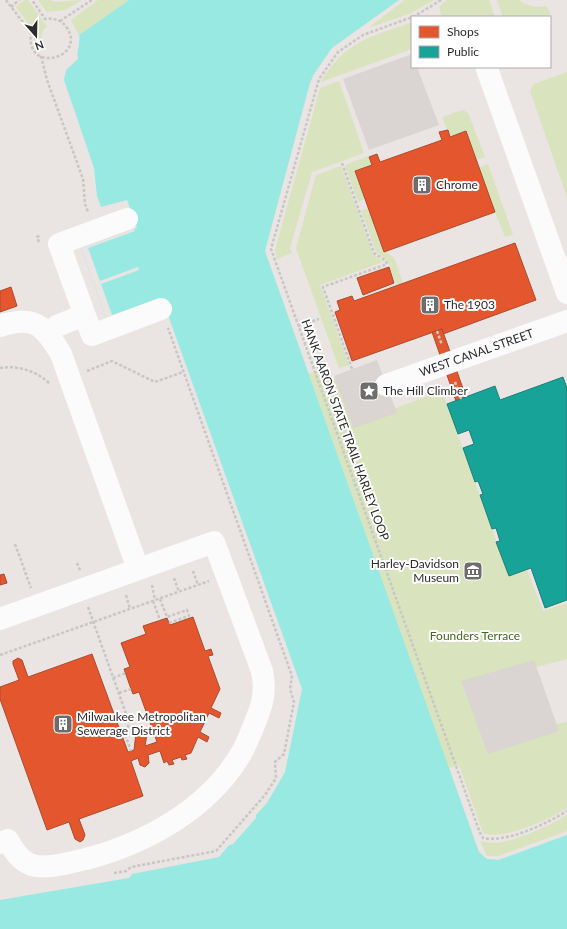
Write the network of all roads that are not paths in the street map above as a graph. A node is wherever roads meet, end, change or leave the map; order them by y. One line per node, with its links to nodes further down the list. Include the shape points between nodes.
1 (487, 69): 3 (lane)
2 (126, 219): 4 (lane, via 59,244)
3 (567, 293)
4 (84, 315): 5 (lane, via 92,335); 8 (lane, via 57,326)
5 (164, 318)
6 (567, 321): 9 (lane, WEST CANAL STREET)
7 (0, 326): 8 (lane, via 11,322 30,321 39,325)
8 (48, 334): 10 (lane, via 61,354)
9 (386, 385)
10 (138, 569): 11 (lane); 12 (lane, via 214,542 264,681 261,708 243,751 214,790 197,804 165,826 113,851 67,864 44,867 33,866 23,861 14,852 8,840)
11 (0, 619)
12 (0, 843)

